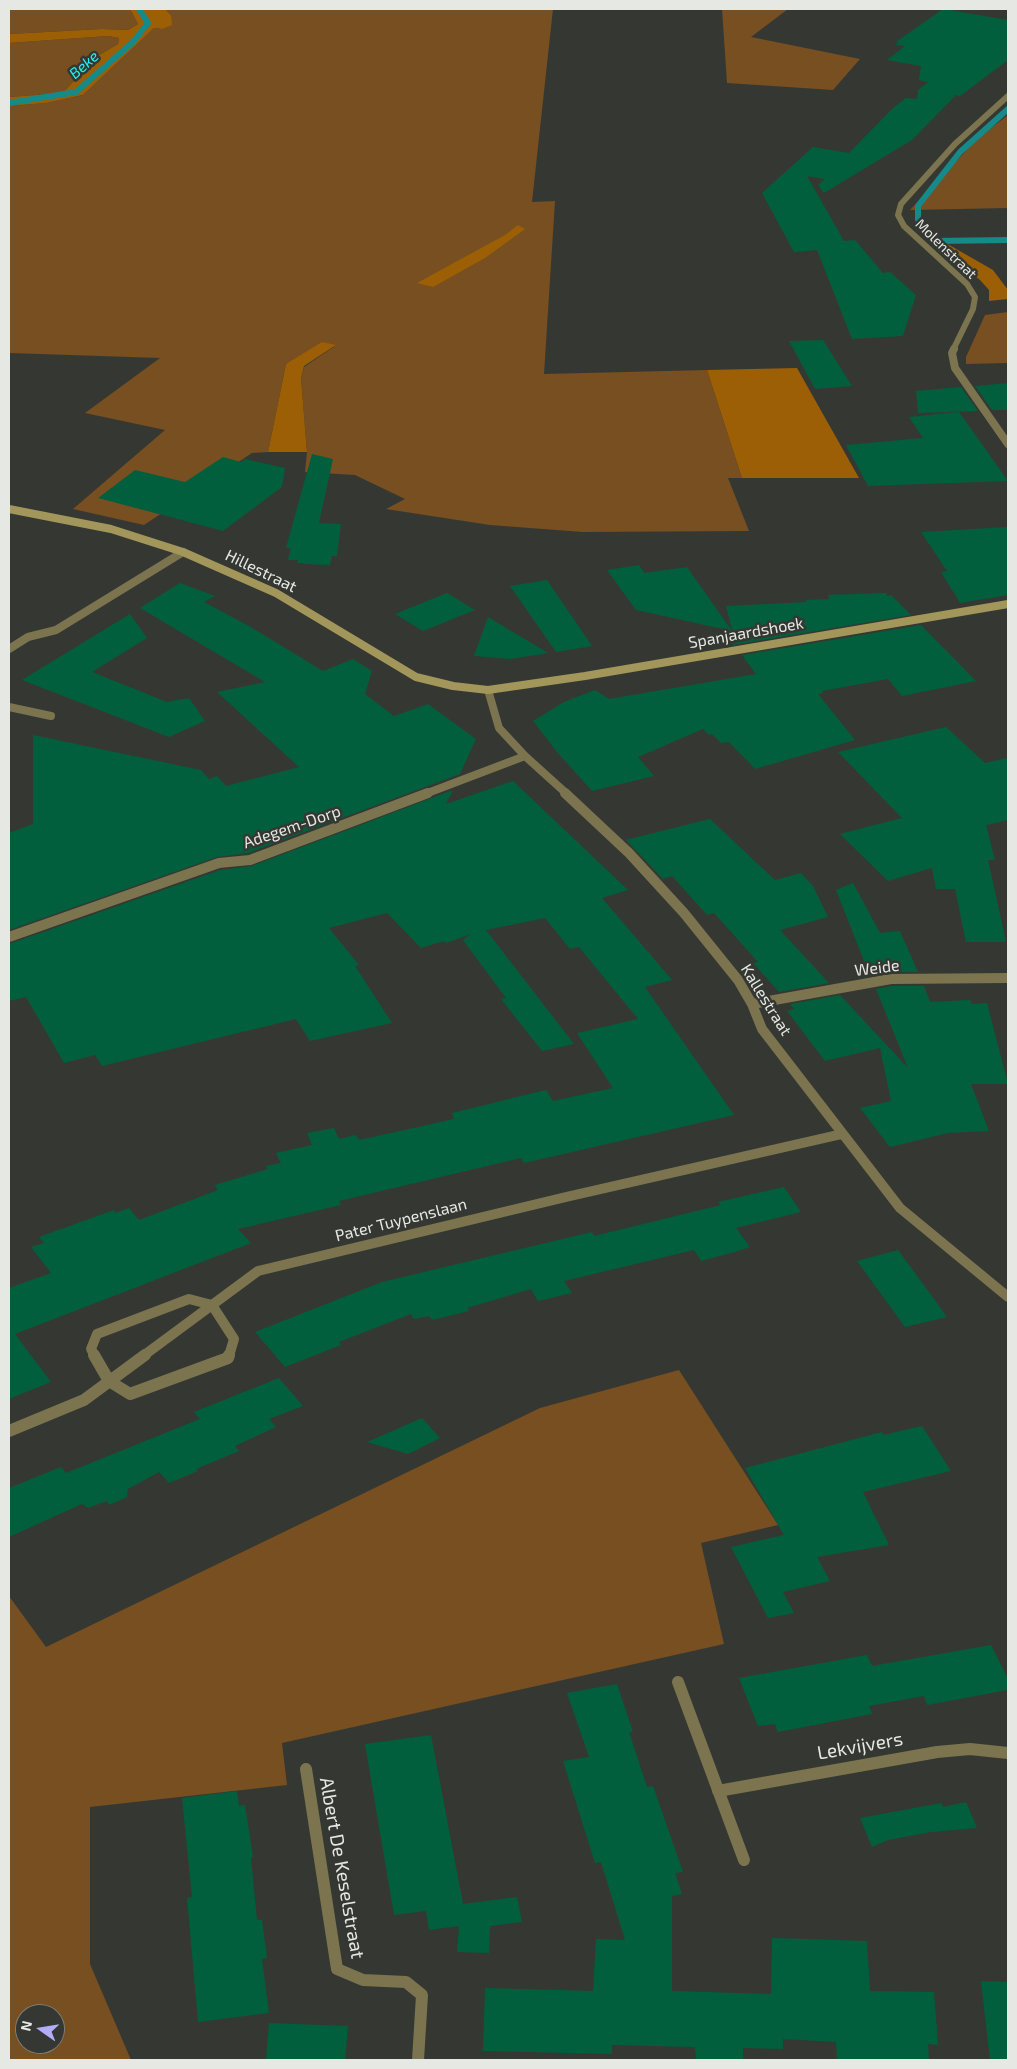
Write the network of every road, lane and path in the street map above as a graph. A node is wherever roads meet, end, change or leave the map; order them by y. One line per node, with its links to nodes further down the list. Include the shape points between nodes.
1 (1008, 96): 2 (street, Molenstraat, via 955,144 901,204 898,215 904,226 967,284 975,297 973,309 952,353 954,368)
2 (1008, 444)
3 (9, 509): 4 (street, Hillestraat, via 111,529)
4 (183, 552): 6 (street, via 56,630 28,637); 7 (street, Hillestraat, via 276,593 416,677)
5 (1008, 604): 7 (street, Spanjaardshoek)
6 (9, 649)
7 (488, 690): 10 (street, Kallestraat, via 499,728)
8 (9, 707): 9 (street)
9 (51, 716)
10 (525, 756): 11 (street, Adegem-Dorp, via 250,860 219,863); 13 (street, Kallestraat, via 615,840 672,900 738,980)
11 (9, 937)
12 (1008, 978): 13 (street, Weide, via 891,978)
13 (752, 1004): 14 (street, Kallestraat, via 762,1029)
14 (842, 1134): 15 (street, Kallestraat, via 900,1208); 16 (street, Pater Tuypenslaan, via 556,1199 258,1272)
15 (1008, 1297)
16 (212, 1305): 17 (street, Pater Tuypenslaan); 17 (street, via 189,1299 97,1334 91,1349); 17 (street, via 234,1339 228,1358 130,1394)
17 (110, 1381): 18 (street, Pater Tuypenslaan, via 84,1400)
18 (9, 1431)
19 (678, 1682): 22 (street)
20 (1008, 1754): 22 (street, Lekvijvers, via 970,1749 937,1752)
21 (306, 1769): 24 (street, Albert De Keselstraat, via 337,1969 363,1980 406,1982 422,1995)
22 (718, 1791): 23 (street)
23 (744, 1860)
24 (418, 2060)

